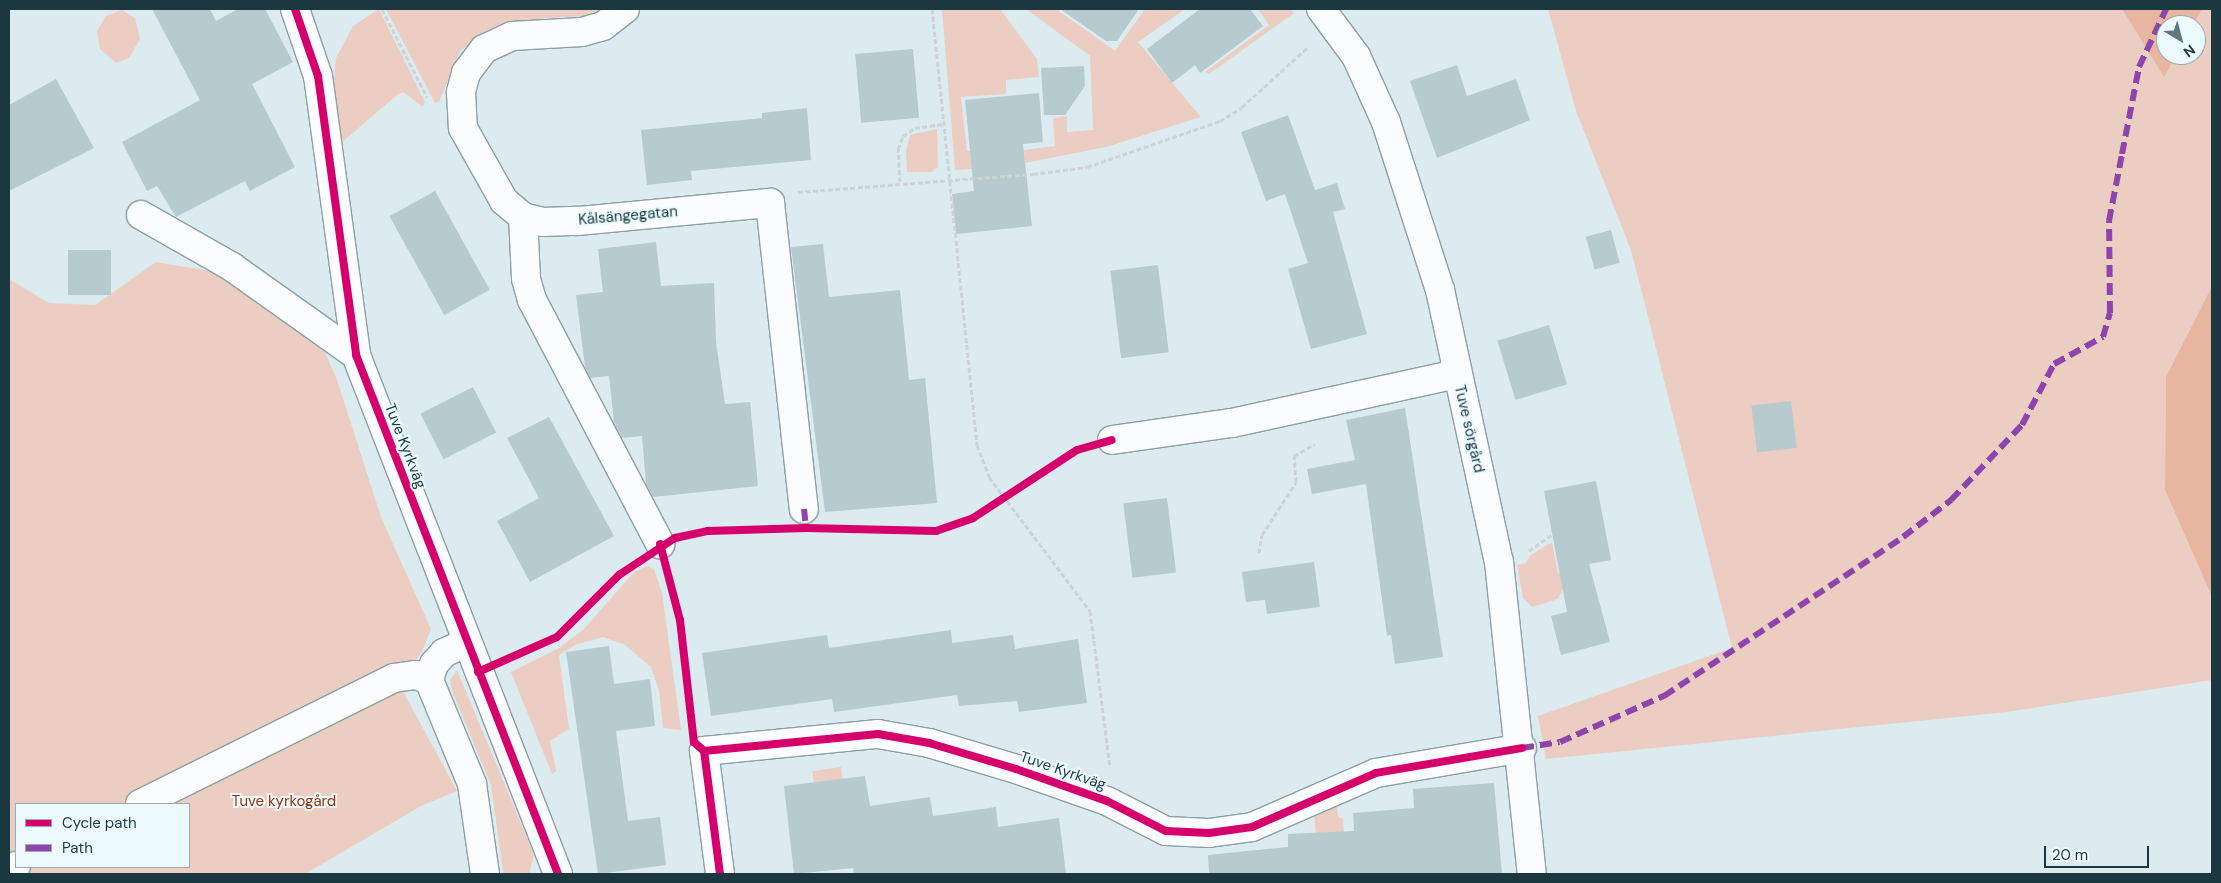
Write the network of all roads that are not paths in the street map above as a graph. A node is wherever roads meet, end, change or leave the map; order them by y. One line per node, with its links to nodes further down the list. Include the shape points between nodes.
1 (295, 9): 6 (street, Tuve Kyrkväg, via 318,76)
2 (625, 9): 5 (street, Kålsängegatan, via 603,26 582,32 512,36 484,49 466,73 461,92 463,128 504,200)
3 (1328, 16): 7 (street, Tuve sörgård, via 1356,56 1386,122 1440,290)
4 (141, 215): 6 (street, via 232,267)
5 (524, 217): 9 (street, Kålsängegatan, via 543,222 578,221 770,203); 10 (street, via 526,279 532,300)
6 (356, 355): 11 (street, Tuve Kyrkväg)
7 (1457, 374): 8 (street, via 1232,423); 13 (street, Tuve sörgård, via 1499,562)
8 (1112, 440)
9 (804, 509)
10 (660, 544)
11 (466, 643): 12 (street, via 444,653 434,664); 16 (street, Tuve Kyrkväg)
12 (429, 680): 14 (street, via 416,675 394,678); 15 (street, via 472,784)
13 (1522, 748): 17 (street, Tuve Kyrkväg, via 1376,773 1252,827 1209,833 1166,831 1107,801 930,743 878,734 704,751); 18 (street, Tuve sörgård)
14 (142, 803)
15 (485, 874)
16 (558, 874)
17 (720, 874)
18 (1532, 874)

